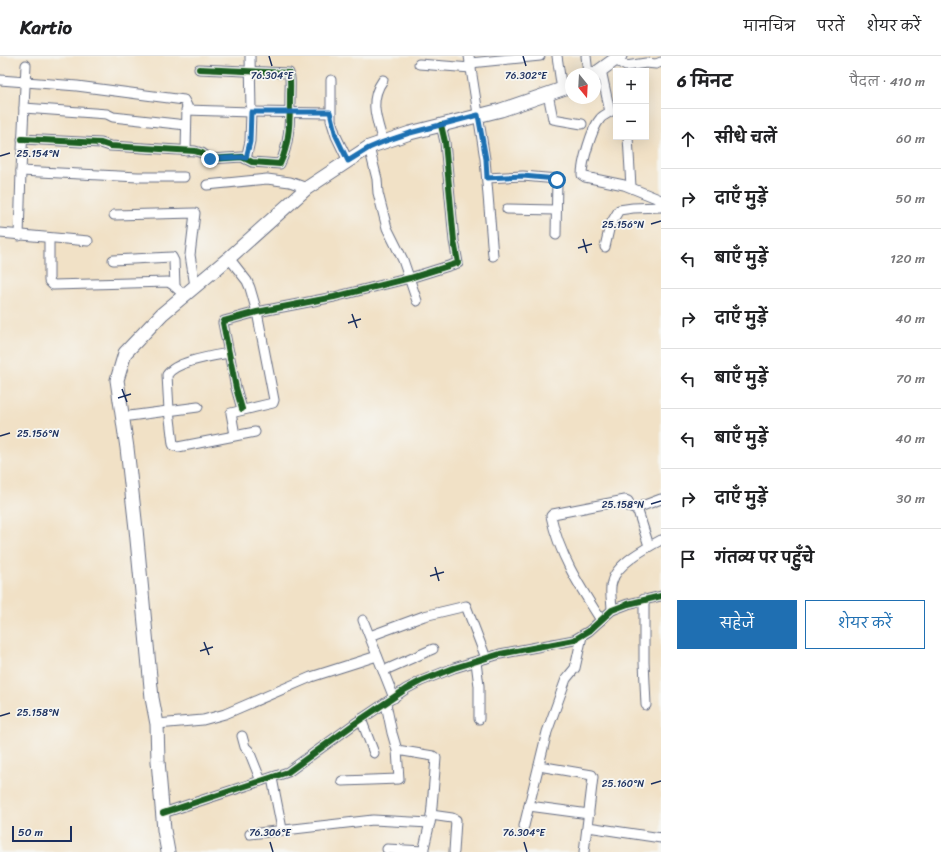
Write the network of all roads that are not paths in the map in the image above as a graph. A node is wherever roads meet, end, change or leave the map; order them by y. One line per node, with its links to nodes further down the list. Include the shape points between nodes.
1 (250, 56): 13 (street)
2 (540, 56): 6 (street)
3 (557, 56): 18 (street)
4 (586, 56): 10 (street)
5 (618, 58): 7 (street, via 626,66); 12 (main road)
6 (470, 62): 8 (street); 28 (street)
7 (661, 62)
8 (419, 64)
9 (26, 65): 17 (street)
10 (592, 68)
11 (199, 69): 13 (street)
12 (601, 69)
13 (251, 71): 25 (street); 26 (street, via 289,73)
14 (0, 80): 17 (street)
15 (331, 80): 27 (street)
16 (384, 80): 34 (street, via 377,91 374,106)
17 (25, 82): 22 (street); 23 (street, via 184,100)
18 (565, 84)
19 (601, 85): 24 (street)
20 (565, 88): 21 (main road)
21 (548, 94): 28 (main road); 29 (street, via 553,119)
22 (24, 108): 30 (street, via 107,114 113,117); 32 (street)
23 (186, 110): 25 (street); 30 (street)
24 (613, 110): 43 (street, via 597,123 588,145 582,175)
25 (251, 112): 26 (street); 37 (street, via 250,142)
26 (290, 112): 27 (street); 37 (street, via 287,142 280,164 252,162)
27 (330, 112): 38 (street, via 336,136)
28 (478, 115): 31 (main road); 41 (street)
29 (582, 124)
30 (186, 125): 36 (street)
31 (441, 125): 34 (main road); 59 (street, via 458,263)
32 (22, 138): 36 (street); 39 (street)
33 (628, 140): 43 (street)
34 (383, 142): 35 (main road)
35 (369, 148): 38 (main road); 59 (street, via 387,228)
36 (186, 151): 37 (street, via 202,153 210,159)
37 (246, 158)
38 (348, 161): 44 (main road)
39 (21, 171): 40 (street); 52 (street)
40 (184, 177)
41 (487, 178): 48 (street, via 523,176 557,179); 56 (street)
42 (207, 185): 44 (street, via 267,179 290,182)
43 (631, 187): 45 (street)
44 (307, 188): 57 (main road)
45 (661, 200)
46 (661, 207): 55 (street, via 619,210 610,225)
47 (507, 209): 48 (street)
48 (556, 210): 51 (street)
49 (114, 215): 61 (street, via 195,213 190,255)
50 (0, 233): 52 (street)
51 (556, 235)
52 (20, 236): 53 (street)
53 (49, 238): 54 (street); 60 (street, via 49,281 53,285 168,282)
54 (88, 241)
55 (605, 247)
56 (493, 256)
57 (229, 258): 61 (main road); 64 (street, via 247,281)
58 (113, 260): 60 (street, via 172,257)
59 (410, 278): 63 (street); 64 (street, via 334,297)
60 (174, 286): 62 (street)
61 (195, 286): 62 (main road)
62 (184, 295): 69 (main road, via 125,353 117,380)
63 (417, 301)
64 (257, 312): 65 (street, via 223,321); 67 (street, via 274,402)
65 (229, 353): 67 (street); 68 (street, via 181,364 169,372 166,378)
66 (198, 407): 68 (street)
67 (242, 409): 71 (street, via 231,413)
68 (169, 410): 69 (street); 71 (street, via 176,447)
69 (122, 417): 93 (main road, via 152,698)
70 (255, 432): 71 (street)
71 (235, 435)
72 (661, 499): 73 (street)
73 (637, 508): 75 (street); 80 (street, via 631,508 625,500 550,516 567,564)
74 (661, 540): 75 (street)
75 (649, 546): 78 (street, via 622,566 613,579)
76 (661, 596): 77 (street)
77 (644, 599): 78 (street); 90 (street)
78 (612, 610): 80 (street)
79 (364, 620): 81 (street)
80 (601, 620): 82 (street)
81 (370, 636): 84 (street); 85 (street, via 424,616 466,606)
82 (582, 636): 85 (street, via 572,641); 97 (street, via 575,668 566,679)
83 (433, 649): 87 (street)
84 (377, 656): 87 (street); 93 (street, via 311,677 225,714 205,720)
85 (486, 658): 86 (street)
86 (476, 662): 88 (street, via 416,683); 92 (street)
87 (383, 671): 88 (street)
88 (394, 698): 89 (street)
89 (386, 704): 91 (street); 95 (street)
90 (646, 705)
91 (361, 719): 96 (street); 98 (street, via 291,771)
92 (479, 719)
93 (157, 724): 102 (main road)
94 (242, 736): 99 (street)
95 (397, 750): 100 (street, via 399,780); 104 (street, via 436,757)
96 (374, 753)
97 (539, 766): 101 (street); 103 (street, via 592,775)
98 (272, 778): 99 (street); 107 (street)
99 (261, 781): 102 (street)
100 (342, 781)
101 (529, 806): 103 (street); 105 (street)
102 (163, 813): 111 (main road)
103 (589, 814): 106 (street)
104 (431, 819): 107 (street, via 373,820); 112 (street); 113 (street, via 456,820)
105 (524, 826)
106 (588, 827): 109 (street); 114 (street)
107 (282, 829): 108 (street)
108 (250, 834)
109 (661, 838)
110 (387, 849): 112 (street)
111 (168, 852)
112 (424, 852)
113 (454, 852)
114 (584, 852)

